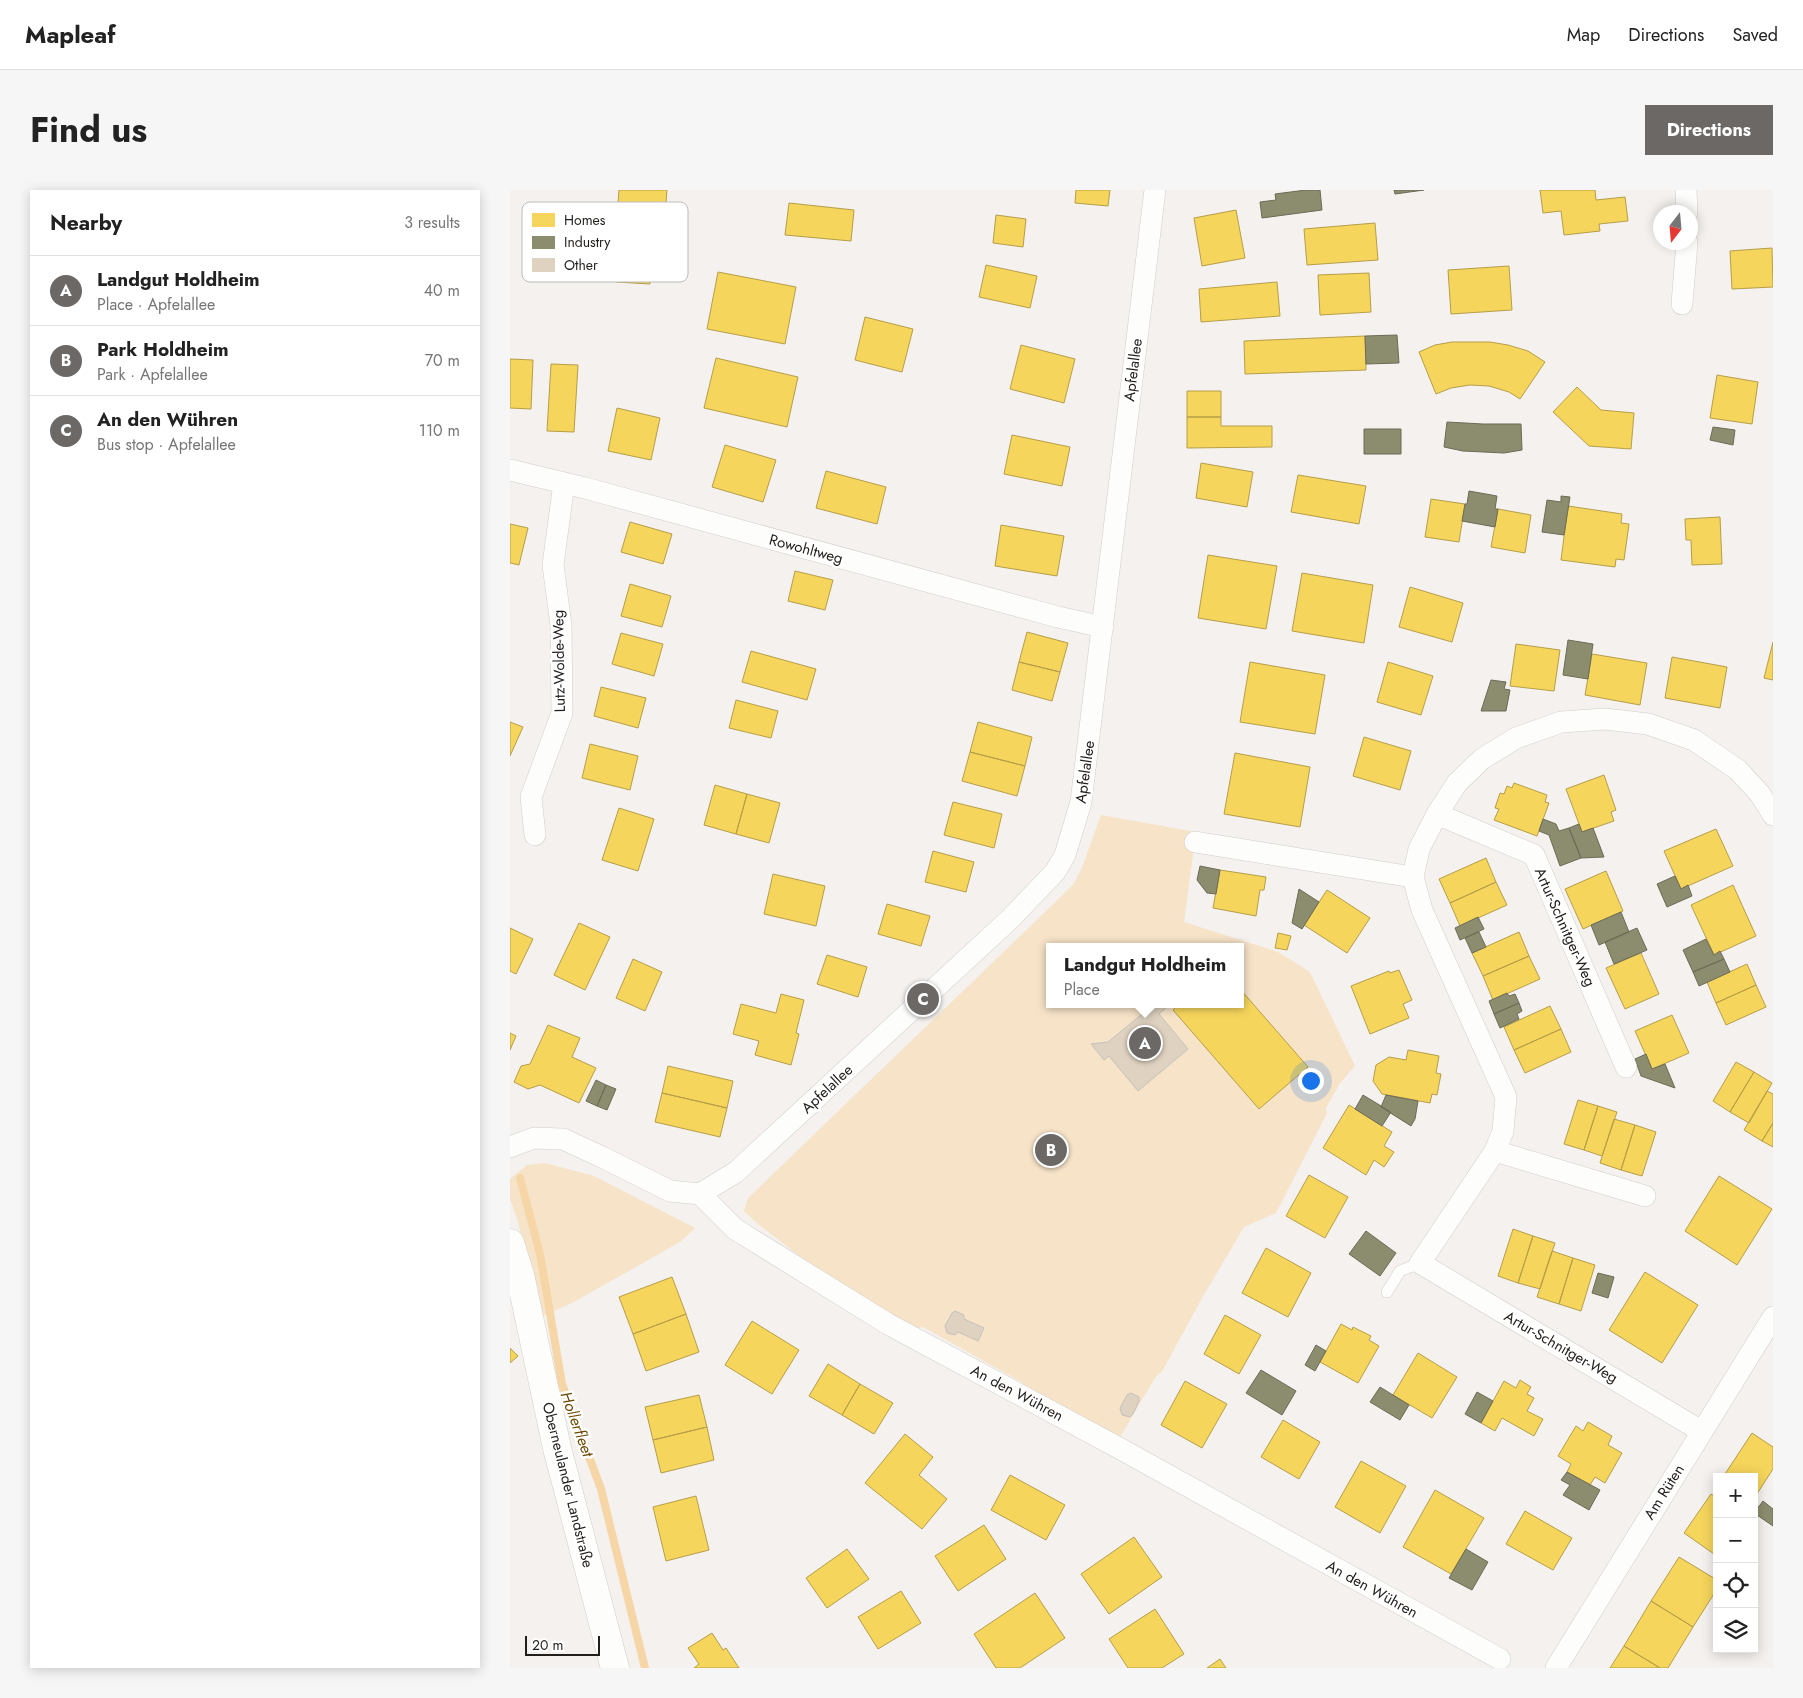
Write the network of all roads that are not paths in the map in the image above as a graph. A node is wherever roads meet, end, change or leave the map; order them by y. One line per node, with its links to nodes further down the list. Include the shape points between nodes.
1 (1155, 190): 8 (street, Apfelallee)
2 (1686, 190): 3 (street)
3 (1687, 205)
4 (1686, 250): 5 (street)
5 (1682, 304)
6 (510, 470): 7 (street, Rowohltweg)
7 (564, 482): 8 (street, Rowohltweg); 11 (street, Lutz-Wolde-Weg, via 553,565 561,625 562,713 531,797)
8 (1103, 627): 17 (street, Apfelallee, via 1082,802 1065,856 1056,872 1003,926 736,1172)
9 (1437, 814): 10 (street, via 1457,783 1482,759 1516,738 1562,722 1606,719 1648,724 1694,740 1738,770 1760,794); 13 (street, via 1419,849); 14 (street, Artur-Schnitger-Weg, via 1534,855)
10 (1773, 815)
11 (535, 835)
12 (1195, 842): 13 (street)
13 (1413, 876): 16 (street, via 1422,910 1506,1097 1503,1132)
14 (1626, 1067)
15 (510, 1147): 17 (street, via 534,1138 563,1139 670,1191)
16 (1495, 1151): 18 (street); 20 (street)
17 (700, 1194): 24 (street, An den Wühren, via 735,1229 888,1324)
18 (1645, 1196)
19 (510, 1242): 25 (street, Oberneulander Landstraße, via 557,1448)
20 (1420, 1263): 21 (lane, via 1400,1271); 23 (street, Artur-Schnitger-Weg)
21 (1387, 1292)
22 (1773, 1317): 23 (street, Am Rüten)
23 (1702, 1431): 26 (street, Am Rüten)
24 (1500, 1659)
25 (615, 1668)
26 (1556, 1668)

